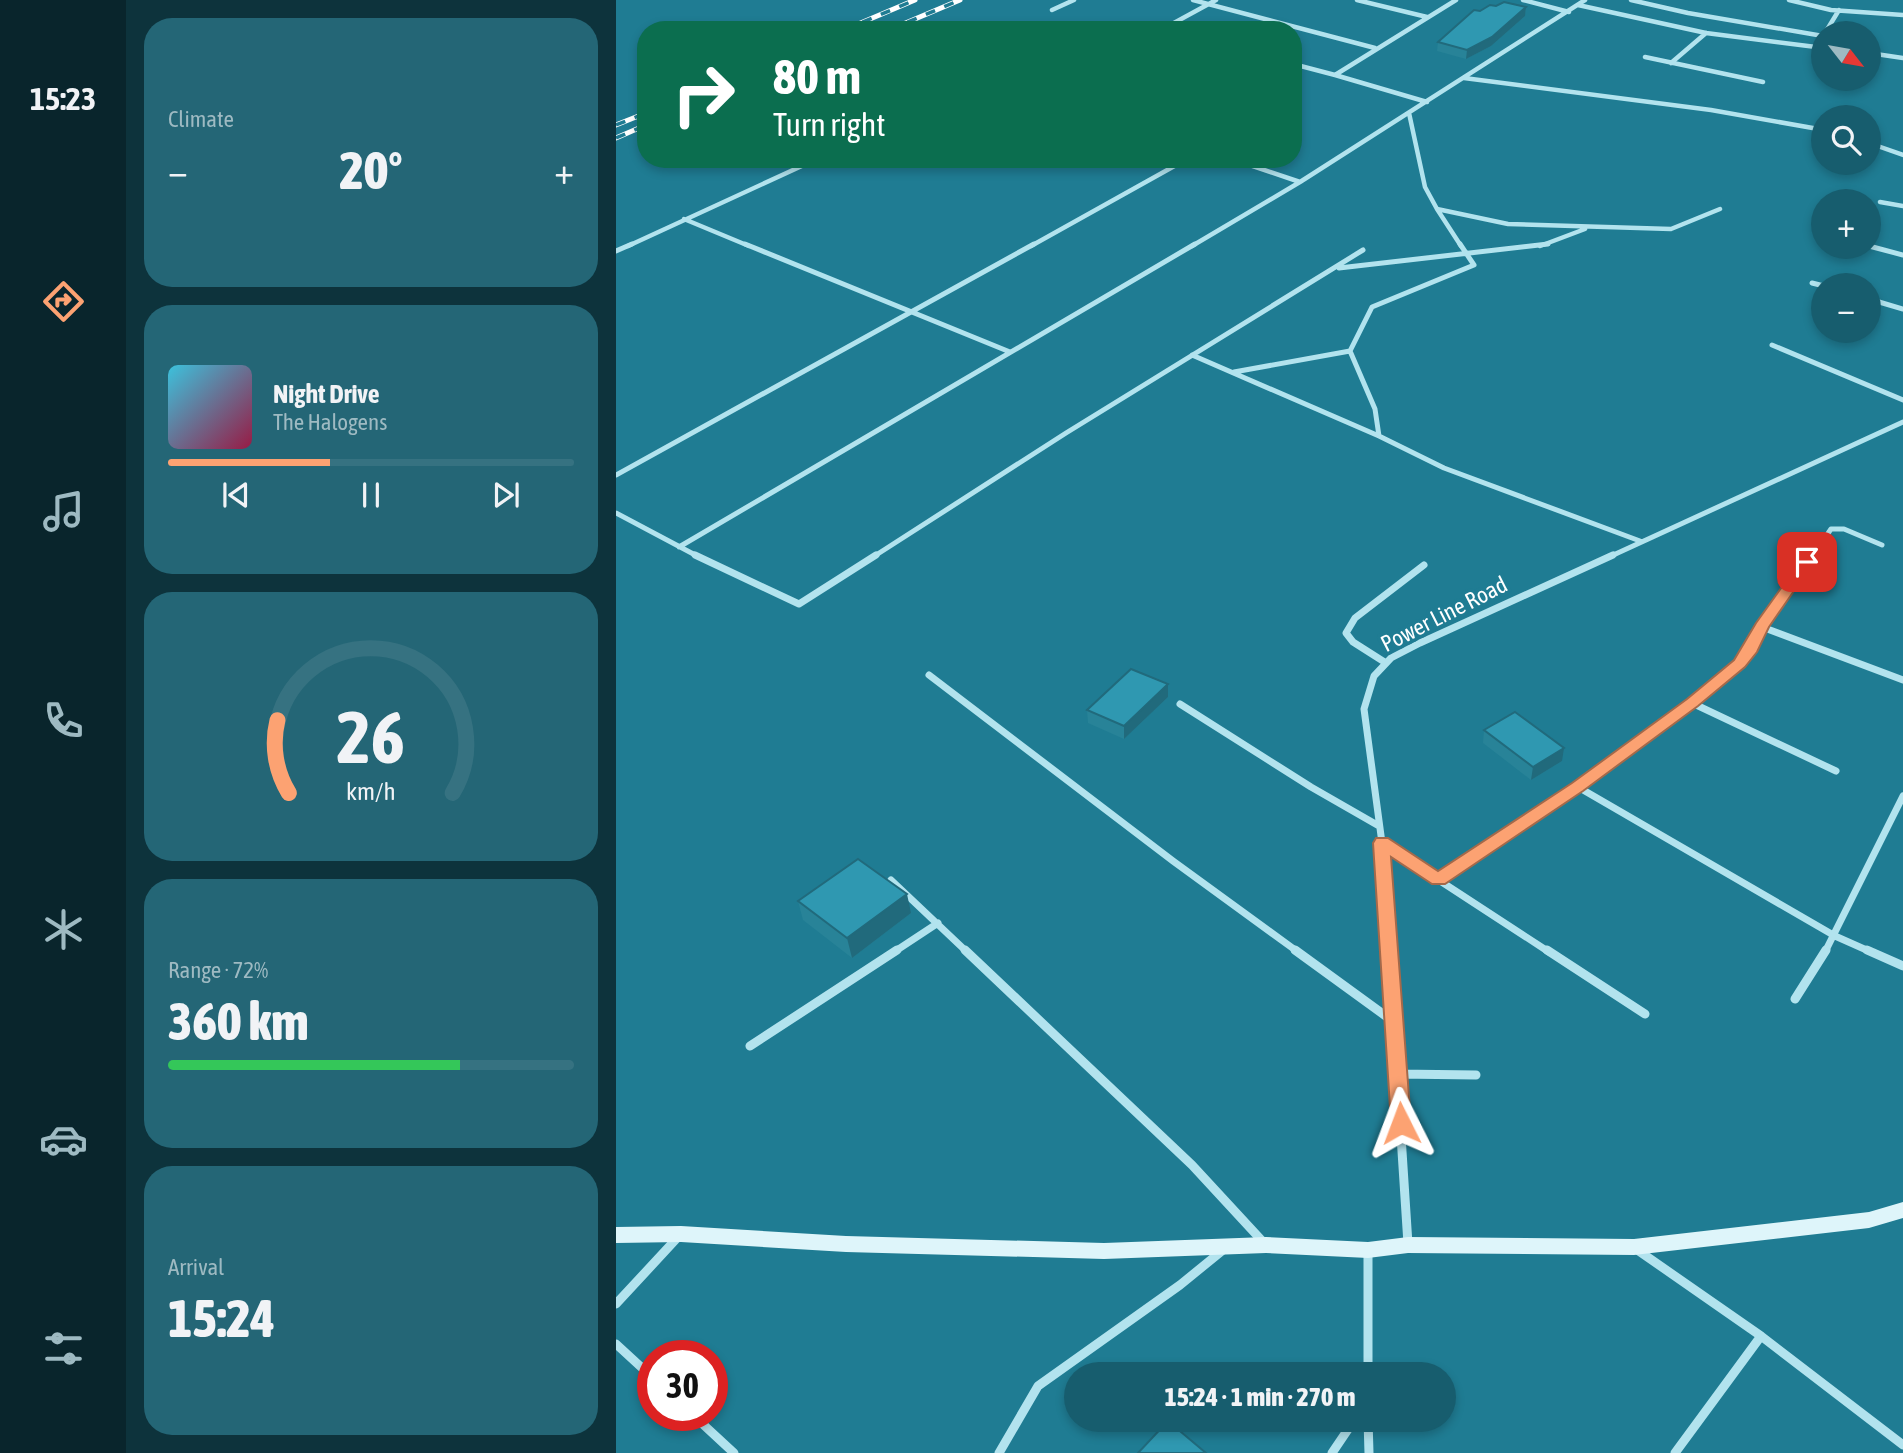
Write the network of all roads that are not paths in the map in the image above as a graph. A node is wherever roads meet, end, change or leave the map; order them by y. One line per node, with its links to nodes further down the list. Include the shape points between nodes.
1 (1074, 0): 12 (street)
2 (1193, 0): 10 (street)
3 (1216, 0): 10 (street)
4 (1357, 0): 16 (street)
5 (1456, 0): 16 (street)
6 (1523, 0): 14 (street)
7 (1584, 0): 11 (street)
8 (1631, 0): 22 (street)
9 (1789, 0): 13 (street)
10 (1208, 4): 17 (street); 18 (street)
11 (1578, 5): 14 (street); 21 (street)
12 (1052, 10)
13 (1839, 10): 15 (street); 19 (street)
14 (1569, 12): 31 (street)
15 (1903, 15)
16 (1427, 17): 24 (street)
17 (1178, 21)
18 (1273, 21)
19 (1832, 21)
20 (1302, 29): 24 (street)
21 (1706, 33): 23 (street); 28 (street)
22 (1811, 33)
23 (1811, 46)
24 (1375, 48): 30 (street)
25 (1881, 55): 27 (street)
26 (1645, 57): 28 (street)
27 (1903, 58)
28 (1671, 62): 32 (street)
29 (1302, 66): 30 (street)
30 (1335, 75): 33 (street)
31 (1464, 78): 33 (street); 35 (street)
32 (1763, 82)
33 (1427, 102): 34 (street)
34 (1409, 113): 41 (street); 44 (street, via 1425,187)
35 (1811, 128)
36 (1881, 147): 37 (street)
37 (1903, 155)
38 (797, 168): 46 (street)
39 (1172, 168): 56 (street)
40 (1259, 168): 41 (street)
41 (1300, 182): 59 (street)
42 (1881, 202): 43 (street)
43 (1903, 206)
44 (1437, 209): 47 (street, via 1508,224); 51 (street)
45 (1720, 209): 47 (street, via 1671,229)
46 (684, 219): 50 (street); 56 (street)
47 (1587, 228): 51 (street, via 1545,245)
48 (1881, 249): 52 (street)
49 (1363, 250): 53 (street)
50 (616, 251)
51 (1468, 254): 53 (street); 58 (street, via 1474,265 1372,307)
52 (1903, 255)
53 (1335, 268): 60 (street)
54 (1881, 303): 55 (street)
55 (1903, 309)
56 (911, 312): 59 (street); 65 (street)
57 (1772, 345): 62 (street)
58 (1350, 351): 61 (street); 64 (street, via 1375,409)
59 (1010, 352): 69 (street)
60 (1192, 355): 61 (street); 69 (street, via 799,604)
61 (1232, 372): 64 (street)
62 (1903, 400)
63 (1903, 422): 67 (street, Power Line Road)
64 (1379, 436): 67 (street, via 1444,468)
65 (616, 475)
66 (618, 516): 69 (street)
67 (1640, 541): 72 (street, Power Line Road)
68 (1882, 545): 71 (street, via 1844,529 1831,529)
69 (679, 547)
70 (1424, 565): 72 (street, via 1347,628 1353,642)
71 (1762, 627): 74 (street); 75 (street, via 1740,664)
72 (1386, 663): 80 (street, Power Line Road, via 1374,676 1364,709)
73 (929, 675): 89 (street)
74 (1903, 680)
75 (1692, 703): 77 (street); 78 (street)
76 (1180, 704): 80 (street)
77 (1836, 771)
78 (1577, 787): 83 (street); 85 (street)
79 (1903, 796): 85 (street)
80 (1379, 826): 81 (street, Power Line Road)
81 (1382, 843): 83 (street); 89 (street, Power Line Road)
82 (891, 880): 84 (street)
83 (1438, 880): 88 (street)
84 (938, 923): 90 (street); 96 (street, via 1192,1165)
85 (1835, 936): 86 (street); 87 (street)
86 (1903, 966)
87 (1795, 999)
88 (1645, 1014)
89 (1394, 1022): 91 (street, Power Line Road)
90 (750, 1046)
91 (1398, 1074): 92 (street); 97 (street, Power Line Road)
92 (1476, 1074)
93 (1903, 1210): 99 (street, via 1870,1220)
94 (681, 1234): 95 (street); 98 (street, via 1104,1251); 101 (street)
95 (616, 1235)
96 (1266, 1245): 98 (street); 100 (street)
97 (1408, 1245): 99 (street); 100 (street)
98 (1226, 1247): 111 (street, via 1038,1386)
99 (1634, 1247): 102 (street)
100 (1368, 1250): 104 (street)
101 (616, 1304)
102 (1761, 1336): 109 (street); 114 (street)
103 (616, 1344): 105 (street)
104 (1368, 1362)
105 (637, 1363)
106 (710, 1431): 110 (street)
107 (1346, 1432): 112 (street)
108 (1368, 1432): 113 (street)
109 (1903, 1446)
110 (734, 1453)
111 (999, 1453)
112 (1332, 1453)
113 (1369, 1453)
114 (1675, 1453)

